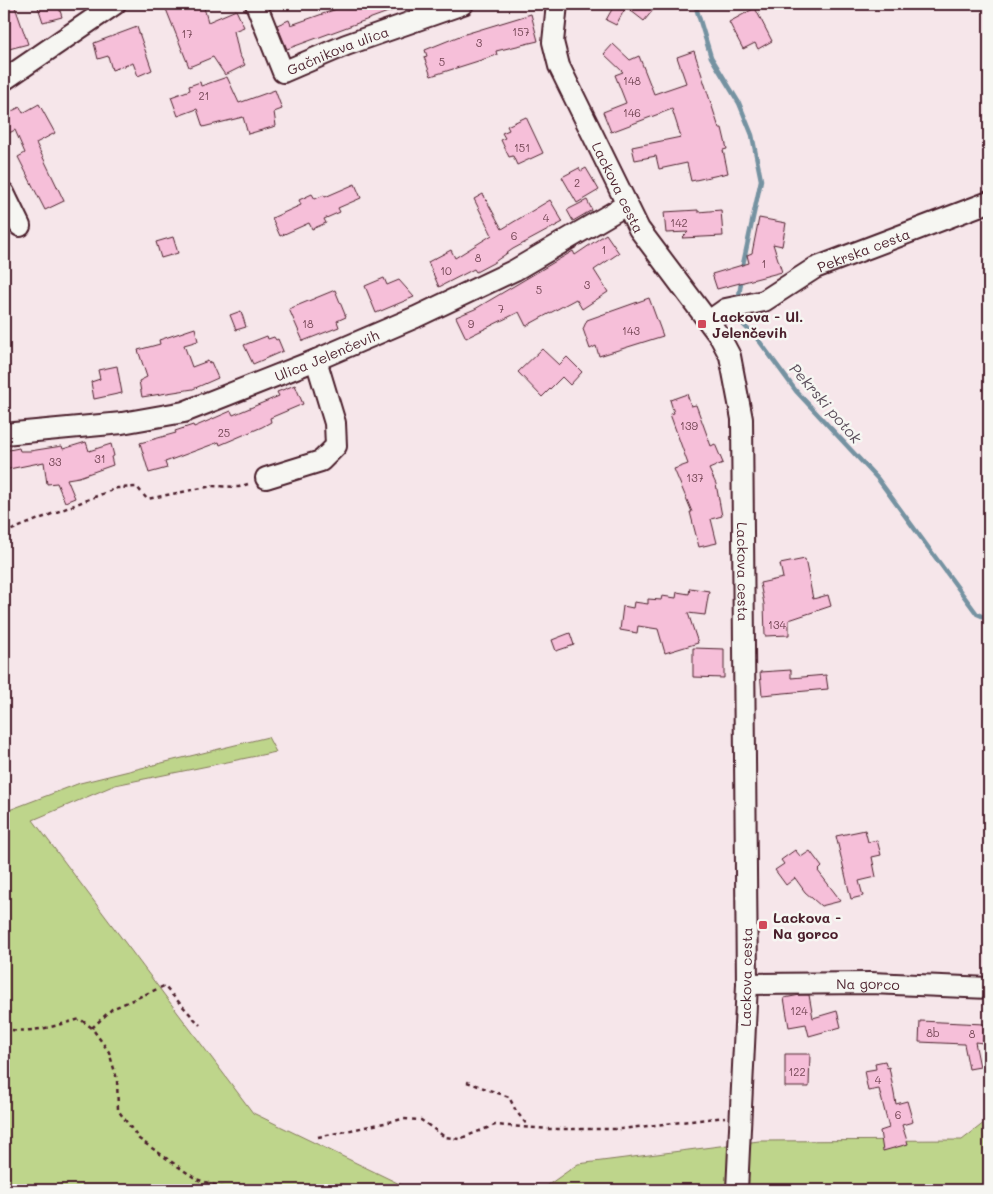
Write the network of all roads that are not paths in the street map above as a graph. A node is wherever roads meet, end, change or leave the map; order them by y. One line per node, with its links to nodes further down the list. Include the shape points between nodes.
1 (115, 4): 5 (street)
2 (256, 4): 3 (street, Gačnikova ulica, via 282,72 346,45)
3 (463, 4)
4 (557, 4): 8 (street, Lackova cesta, via 553,42 559,66)
5 (4, 80)
6 (4, 193): 9 (street)
7 (989, 202): 10 (street, Pekrska cesta, via 815,268 764,301 726,309)
8 (626, 205): 10 (street, Lackova cesta, via 659,257); 11 (street, Ulica Jelenčevih, via 515,270)
9 (20, 226)
10 (709, 321): 14 (street, Lackova cesta, via 730,356 742,419)
11 (316, 360): 12 (street, Ulica Jelenčevih, via 184,412); 13 (street, via 335,423 336,446 321,461)
12 (4, 434)
13 (266, 478)
14 (747, 984): 15 (street, Na gorco, via 871,983); 16 (street, Lackova cesta)
15 (989, 988)
16 (737, 1190)

